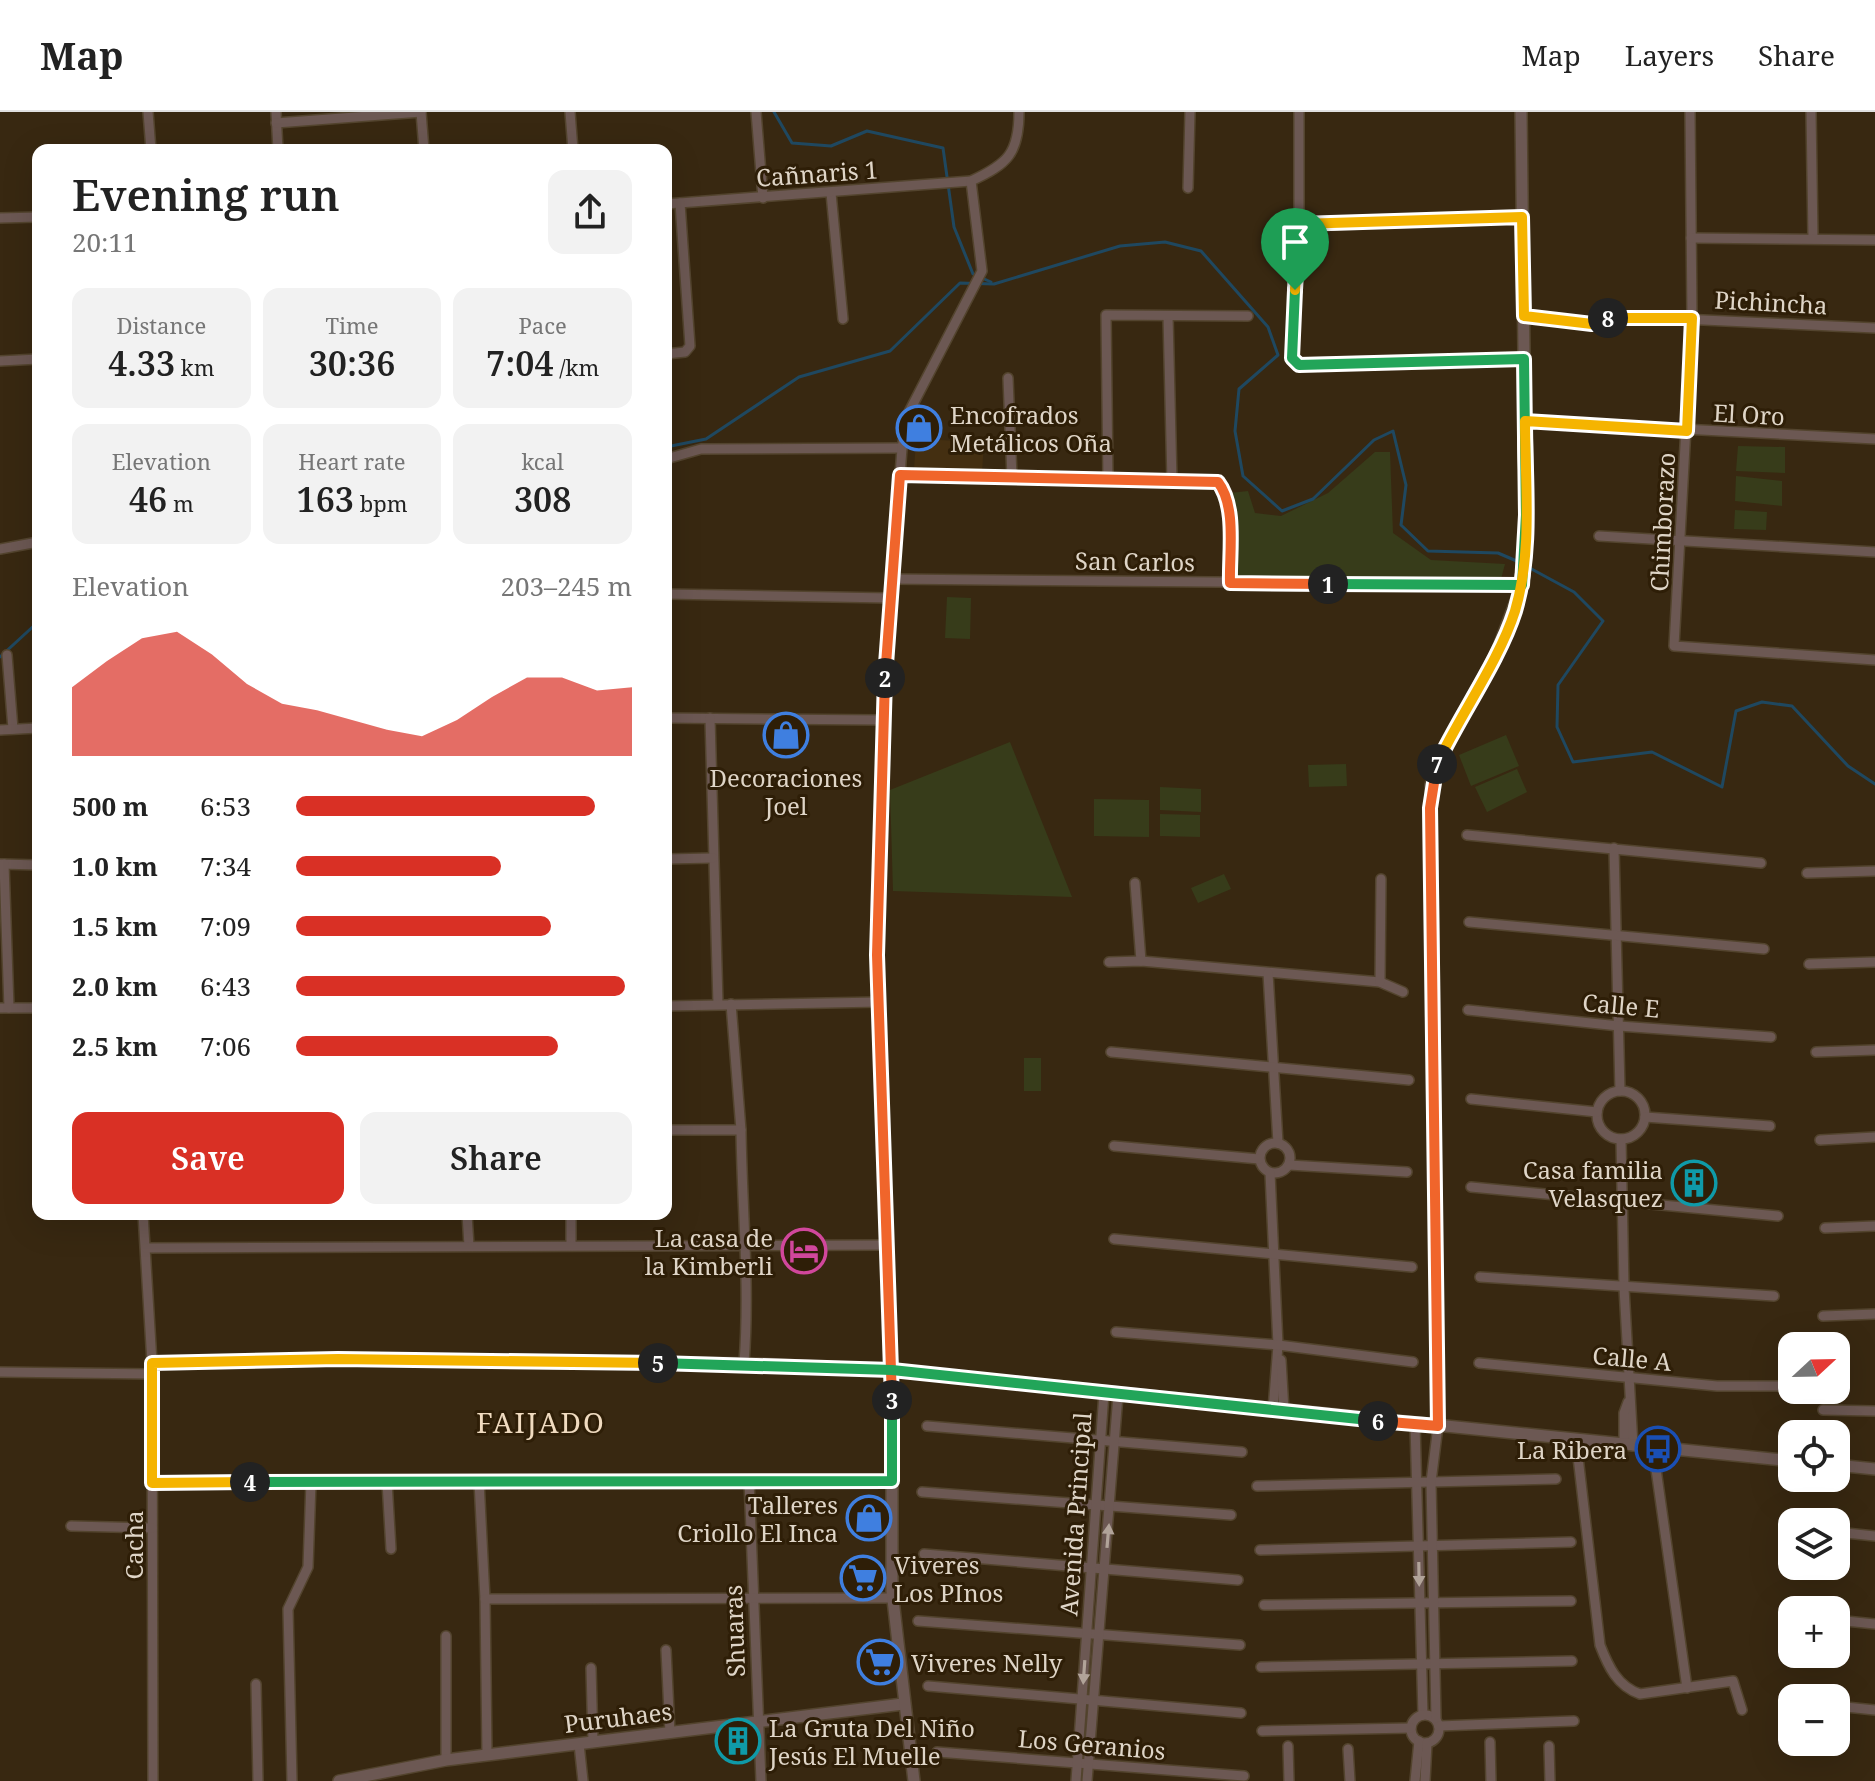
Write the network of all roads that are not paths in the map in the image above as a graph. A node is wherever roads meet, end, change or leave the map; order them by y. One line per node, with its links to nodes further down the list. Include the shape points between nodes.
1 (148, 112): 12 (street)
2 (421, 112): 11 (street); 14 (street)
3 (570, 112): 15 (street)
4 (756, 112): 19 (street)
5 (1019, 112): 16 (street, Cañnaris 1, via 1015,151)
6 (1190, 112): 17 (street)
7 (1299, 112): 25 (street)
8 (1521, 112): 23 (street)
9 (1690, 112): 26 (street, Chimborazo)
10 (1811, 112): 27 (street)
11 (276, 118): 13 (street)
12 (151, 144)
13 (278, 144)
14 (424, 144)
15 (573, 144)
16 (971, 181): 18 (street, Cañnaris 1); 43 (street, via 982,271 909,412)
17 (1188, 188)
18 (831, 193): 19 (street, Cañnaris 1); 33 (street)
19 (763, 198): 20 (street, Cañnaris 1)
20 (680, 203): 21 (street, Cañnaris 1); 35 (street, via 690,341 685,352)
21 (672, 204)
22 (32, 217): 24 (street)
23 (1522, 217): 25 (street); 31 (street)
24 (0, 218)
25 (1299, 224): 37 (street, via 1292,355 1296,363)
26 (1691, 238): 27 (street); 32 (street, Chimborazo)
27 (1813, 238): 28 (street)
28 (1875, 240)
29 (1168, 316): 30 (street); 47 (street, via 1106,315); 48 (street)
30 (1248, 316)
31 (1524, 316): 32 (street, Pichincha, via 1592,324 1616,316); 37 (street)
32 (1692, 318): 34 (street, Pichincha); 41 (street, Chimborazo)
33 (843, 319)
34 (1875, 328)
35 (672, 353)
36 (32, 359): 38 (street)
37 (1524, 359): 40 (street)
38 (0, 361)
39 (1008, 378): 46 (street)
40 (1525, 421): 41 (street, El Oro); 55 (street)
41 (1687, 431): 42 (street, El Oro); 50 (street, Chimborazo)
42 (1875, 439)
43 (902, 448): 44 (street, via 701,449); 45 (street)
44 (672, 457)
45 (900, 475): 46 (street); 54 (street)
46 (1012, 478): 47 (street)
47 (1108, 481): 48 (street)
48 (1172, 482): 56 (street, via 1218,482 1226,497)
49 (1599, 536): 50 (street)
50 (1681, 542): 53 (street); 60 (street, Chimborazo, via 1674,646)
51 (32, 543): 52 (street)
52 (0, 549)
53 (1875, 552)
54 (891, 579): 56 (street, San Carlos); 58 (street)
55 (1522, 581): 56 (street, San Carlos); 156 (street, via 1508,627 1437,763 1431,785)
56 (1230, 583)
57 (672, 594): 58 (street)
58 (890, 598): 63 (street)
59 (7, 655): 65 (street)
60 (1875, 660)
61 (672, 718): 62 (street)
62 (710, 718): 63 (street); 69 (street)
63 (882, 720): 88 (street)
64 (32, 728): 65 (street)
65 (13, 729): 66 (street)
66 (0, 730)
67 (1467, 835): 68 (street)
68 (1614, 848): 71 (street); 79 (street)
69 (713, 858): 70 (street); 89 (street)
70 (672, 859)
71 (1761, 863)
72 (2, 864): 73 (street); 92 (street)
73 (32, 865)
74 (1875, 871): 75 (street)
75 (1807, 873)
76 (1381, 879): 86 (street)
77 (1135, 883): 81 (street)
78 (1469, 922): 79 (street)
79 (1616, 938): 80 (street); 95 (street)
80 (1764, 949)
81 (1141, 961): 82 (street); 85 (street)
82 (1109, 962)
83 (1875, 962): 84 (street)
84 (1809, 964)
85 (1268, 973): 86 (street); 100 (street)
86 (1380, 982): 87 (street)
87 (1403, 992)
88 (879, 1002): 90 (street); 129 (street)
89 (718, 1004): 90 (street); 91 (street)
90 (731, 1004): 108 (street)
91 (672, 1006)
92 (5, 1008): 93 (street)
93 (32, 1008)
94 (1468, 1010): 95 (street, Calle E)
95 (1619, 1026): 96 (street, Calle E); 102 (street)
96 (1771, 1037)
97 (1875, 1050): 99 (street)
98 (1111, 1052): 100 (street)
99 (1816, 1052)
100 (1273, 1067): 101 (street); 112 (street)
101 (1409, 1080)
102 (1620, 1091): 104 (street, via 1605,1096); 105 (street, via 1637,1097)
103 (1471, 1099): 104 (street)
104 (1597, 1112): 110 (street, via 1603,1130)
105 (1645, 1117): 106 (street); 110 (street, via 1639,1130)
106 (1770, 1126)
107 (672, 1130): 108 (street)
108 (741, 1130): 127 (street)
109 (1875, 1137): 111 (street)
110 (1621, 1139): 119 (street)
111 (1820, 1140)
112 (1278, 1143): 114 (street, via 1264,1146); 115 (street, via 1288,1151)
113 (1114, 1146): 114 (street)
114 (1259, 1159): 117 (street)
115 (1289, 1165): 116 (street); 117 (street)
116 (1407, 1172)
117 (1270, 1173): 132 (street)
118 (1471, 1187): 119 (street)
119 (1624, 1202): 120 (street); 135 (street)
120 (1778, 1216)
121 (144, 1220): 131 (street, Cacha)
122 (467, 1220): 130 (street)
123 (571, 1220): 128 (street)
124 (1875, 1226): 125 (street)
125 (1825, 1228)
126 (1114, 1239): 132 (street)
127 (742, 1244): 128 (street); 129 (street); 142 (street, via 749,1306)
128 (571, 1245): 130 (street)
129 (888, 1245): 145 (street)
130 (469, 1246): 131 (street)
131 (146, 1248): 144 (street, Cacha)
132 (1277, 1254): 133 (street); 140 (street)
133 (1412, 1267)
134 (1480, 1277): 135 (street)
135 (1624, 1288): 136 (street); 147 (street)
136 (1774, 1296)
137 (1875, 1314): 138 (street)
138 (1823, 1316)
139 (1116, 1332): 140 (street)
140 (1278, 1345): 141 (street); 151 (street)
141 (1413, 1362)
142 (744, 1363): 144 (street, via 338,1359); 145 (street)
143 (1479, 1363): 147 (street, Calle A)
144 (152, 1369): 146 (street); 173 (street, Cacha)
145 (892, 1370): 149 (street); 169 (street)
146 (0, 1372)
147 (1627, 1378): 148 (street, Calle A); 160 (street)
148 (1778, 1386)
149 (1104, 1393): 150 (street); 157 (street, Avenida Principal)
150 (1118, 1395): 151 (street); 159 (street, Avenida Principal)
151 (1278, 1410): 154 (street)
152 (1823, 1410): 153 (street)
153 (1875, 1411)
154 (1415, 1424): 156 (street); 174 (street)
155 (927, 1426): 157 (street)
156 (1438, 1426): 158 (street); 172 (street)
157 (1101, 1440): 159 (street); 177 (street, Avenida Principal)
158 (1576, 1440): 160 (street); 215 (street, via 1600,1645 1607,1664 1629,1691)
159 (1116, 1442): 162 (street); 178 (street, Avenida Principal)
160 (1629, 1445): 161 (street)
161 (1653, 1448): 163 (street); 215 (street)
162 (1242, 1452)
163 (1778, 1460)
164 (1850, 1466): 165 (street)
165 (1875, 1469)
166 (1556, 1479): 172 (street)
167 (749, 1480): 168 (street); 169 (street); 195 (street, Shuaras)
168 (479, 1481): 171 (street); 194 (street)
169 (892, 1481): 193 (street)
170 (311, 1482): 171 (street); 173 (street); 245 (street, via 308,1567 288,1609)
171 (387, 1482): 187 (street)
172 (1431, 1482): 174 (street); 185 (street)
173 (152, 1483): 181 (street, Cacha)
174 (1416, 1483): 175 (street); 186 (street)
175 (1257, 1486)
176 (922, 1492): 177 (street)
177 (1096, 1505): 178 (street); 190 (street, Avenida Principal)
178 (1110, 1506): 179 (street); 191 (street, Avenida Principal, one-way to 178)
179 (1231, 1515)
180 (71, 1526): 181 (street)
181 (152, 1528): 243 (street, Cacha)
182 (1850, 1533): 183 (street)
183 (1875, 1536)
184 (1571, 1542): 185 (street)
185 (1432, 1545): 186 (street); 198 (street)
186 (1419, 1546): 188 (street); 197 (street, one-way to 197)
187 (391, 1549)
188 (1260, 1550)
189 (924, 1554): 190 (street)
190 (1092, 1568): 191 (street); 203 (street, Avenida Principal)
191 (1105, 1569): 192 (street); 204 (street, Avenida Principal)
192 (1238, 1580)
193 (893, 1598): 195 (street); 218 (street)
194 (485, 1599): 195 (street); 238 (street)
195 (752, 1599): 225 (street, Shuaras)
196 (1571, 1601): 198 (street)
197 (1420, 1603): 198 (street); 199 (street); 210 (street)
198 (1435, 1603): 209 (street)
199 (1264, 1605)
200 (918, 1621): 203 (street)
201 (1850, 1621): 202 (street)
202 (1875, 1624)
203 (1087, 1633): 204 (street); 216 (street, Avenida Principal, one-way to 216)
204 (1100, 1634): 206 (street); 217 (street, Avenida Principal)
205 (446, 1636): 239 (street)
206 (1240, 1645)
207 (666, 1650): 229 (street)
208 (1572, 1661): 209 (street)
209 (1435, 1663): 210 (street); 226 (street)
210 (1422, 1664): 211 (street); 223 (street)
211 (1261, 1667)
212 (591, 1668): 230 (street)
213 (256, 1684): 244 (street)
214 (928, 1686): 216 (street)
215 (1687, 1688): 220 (street, via 1733,1681)
216 (1082, 1698): 217 (street); 240 (street, Avenida Principal)
217 (1094, 1699): 222 (street); 241 (street, Avenida Principal)
218 (903, 1704): 225 (street, Puruhaes); 249 (street)
219 (1850, 1707): 221 (street)
220 (1742, 1710)
221 (1875, 1710)
222 (1241, 1713)
223 (1423, 1715): 226 (street); 227 (street)
224 (1574, 1721): 226 (street)
225 (757, 1723): 229 (street, Puruhaes); 248 (street, Shuaras)
226 (1437, 1723): 231 (street, via 1437,1737)
227 (1411, 1728): 228 (street); 231 (street)
228 (1262, 1731)
229 (670, 1733): 230 (street, Puruhaes)
230 (593, 1742): 233 (street, Puruhaes)
231 (1423, 1742): 254 (street); 255 (street)
232 (1490, 1742): 256 (street)
233 (579, 1744): 238 (street, Puruhaes); 247 (street)
234 (1288, 1746): 252 (street)
235 (1549, 1746): 257 (street)
236 (1348, 1749): 253 (street)
237 (937, 1752): 240 (street, Los Geranios)
238 (487, 1755): 239 (street, Puruhaes)
239 (446, 1760): 246 (street, Puruhaes)
240 (1077, 1763): 241 (street, Los Geranios); 250 (street, Avenida Principal)
241 (1089, 1764): 242 (street, Los Geranios); 251 (street, Avenida Principal)
242 (1244, 1776)
243 (153, 1781)
244 (258, 1781)
245 (292, 1781)
246 (339, 1781)
247 (583, 1781)
248 (761, 1781)
249 (914, 1781)
250 (1076, 1781)
251 (1087, 1781)
252 (1289, 1781)
253 (1350, 1781)
254 (1415, 1781)
255 (1425, 1781)
256 (1491, 1781)
257 (1550, 1781)

